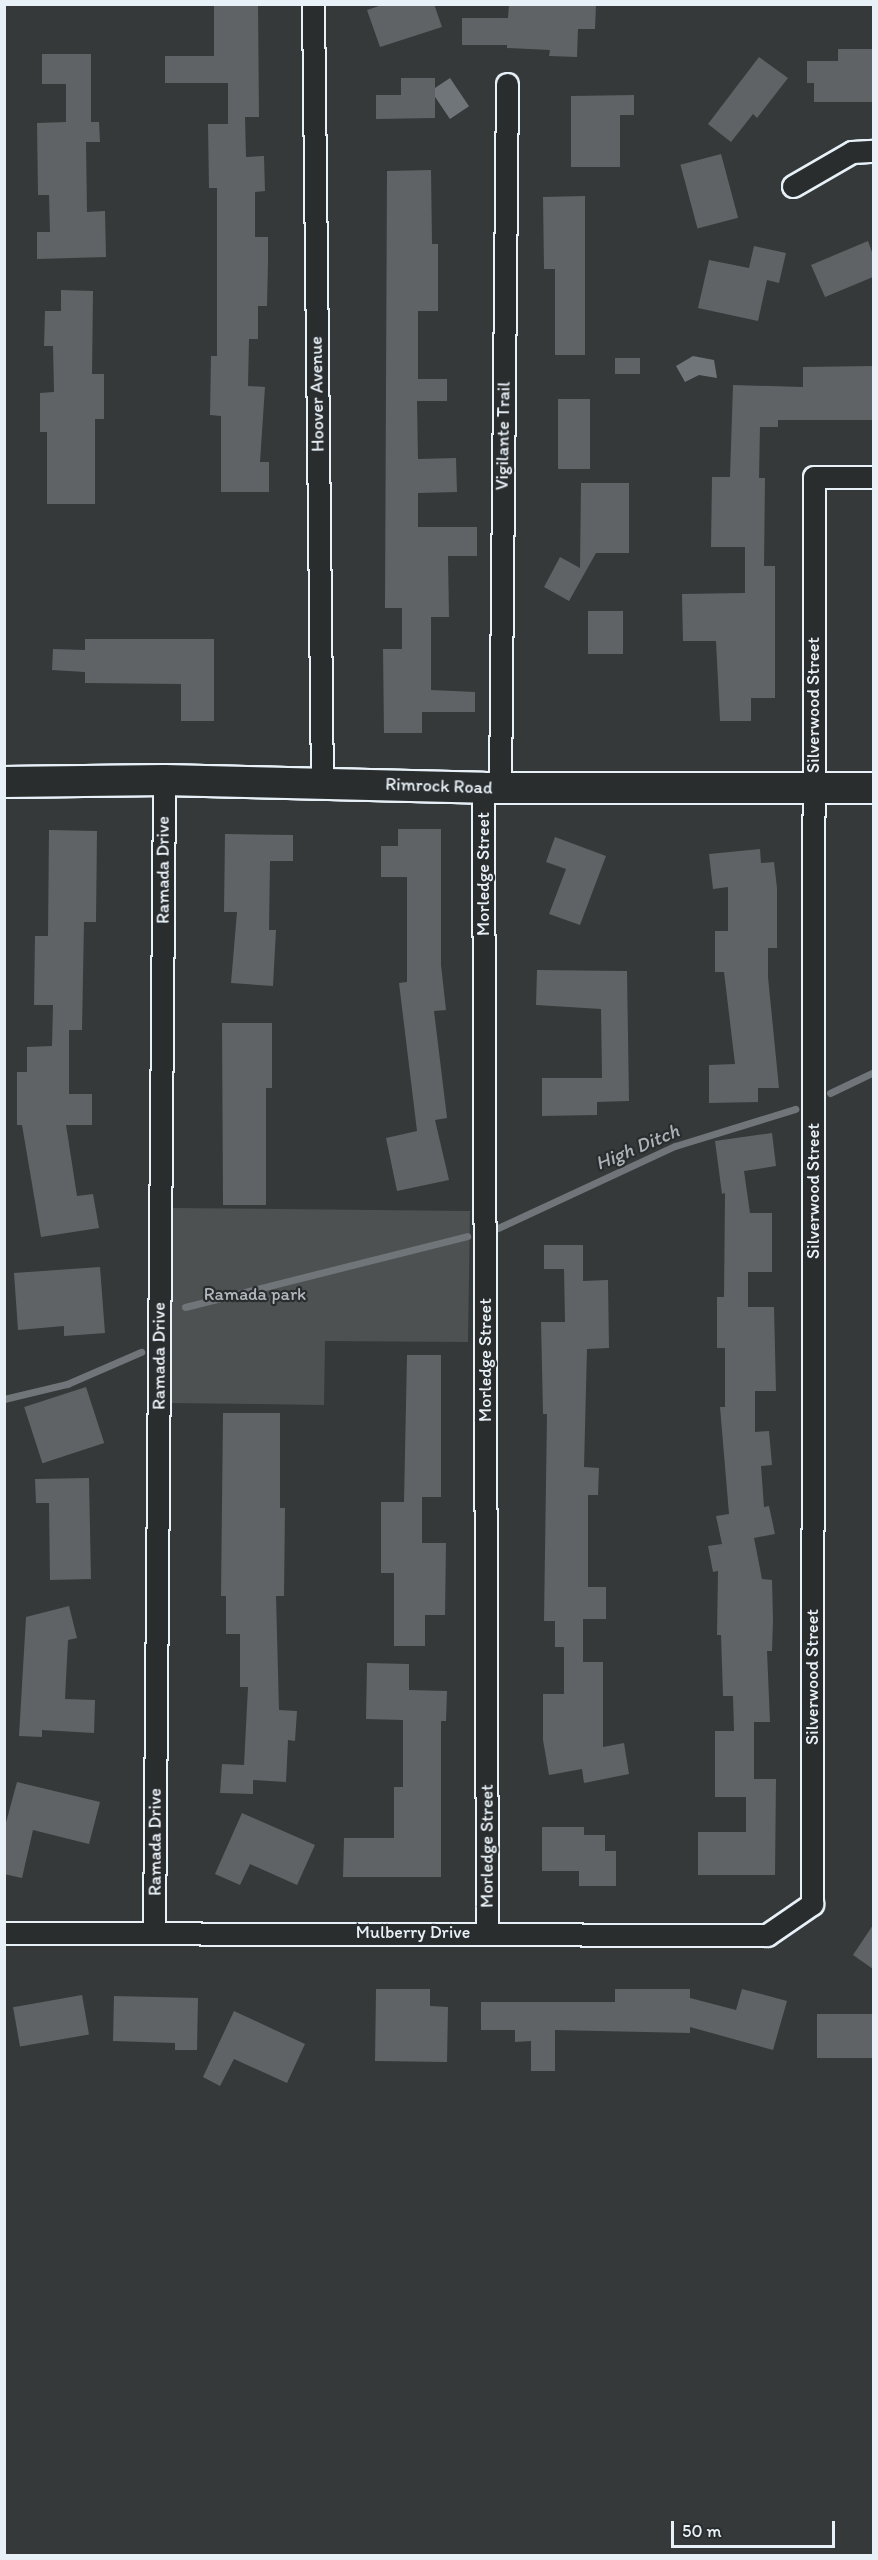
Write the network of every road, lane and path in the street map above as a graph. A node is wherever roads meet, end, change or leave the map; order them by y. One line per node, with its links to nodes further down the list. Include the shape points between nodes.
1 (313, 4): 8 (street, Hoover Avenue)
2 (507, 84): 9 (street, Vigilante Trail)
3 (873, 151): 4 (street, via 852,152)
4 (793, 186)
5 (873, 477): 10 (street, Silverwood Street, via 813,477)
6 (164, 780): 7 (main road, Rimrock Road); 8 (main road, Rimrock Road); 13 (street, Ramada Drive)
7 (4, 783)
8 (322, 783): 9 (main road, Rimrock Road)
9 (492, 788): 10 (main road, Rimrock Road); 14 (street, Morledge Street)
10 (813, 788): 11 (main road, Rimrock Road); 12 (street, Silverwood Street)
11 (873, 788)
12 (812, 1904): 14 (street, Mulberry Drive, via 767,1935)
13 (154, 1932): 14 (street, Mulberry Drive); 15 (street, Mulberry Drive)
14 (487, 1932)
15 (4, 1933)

